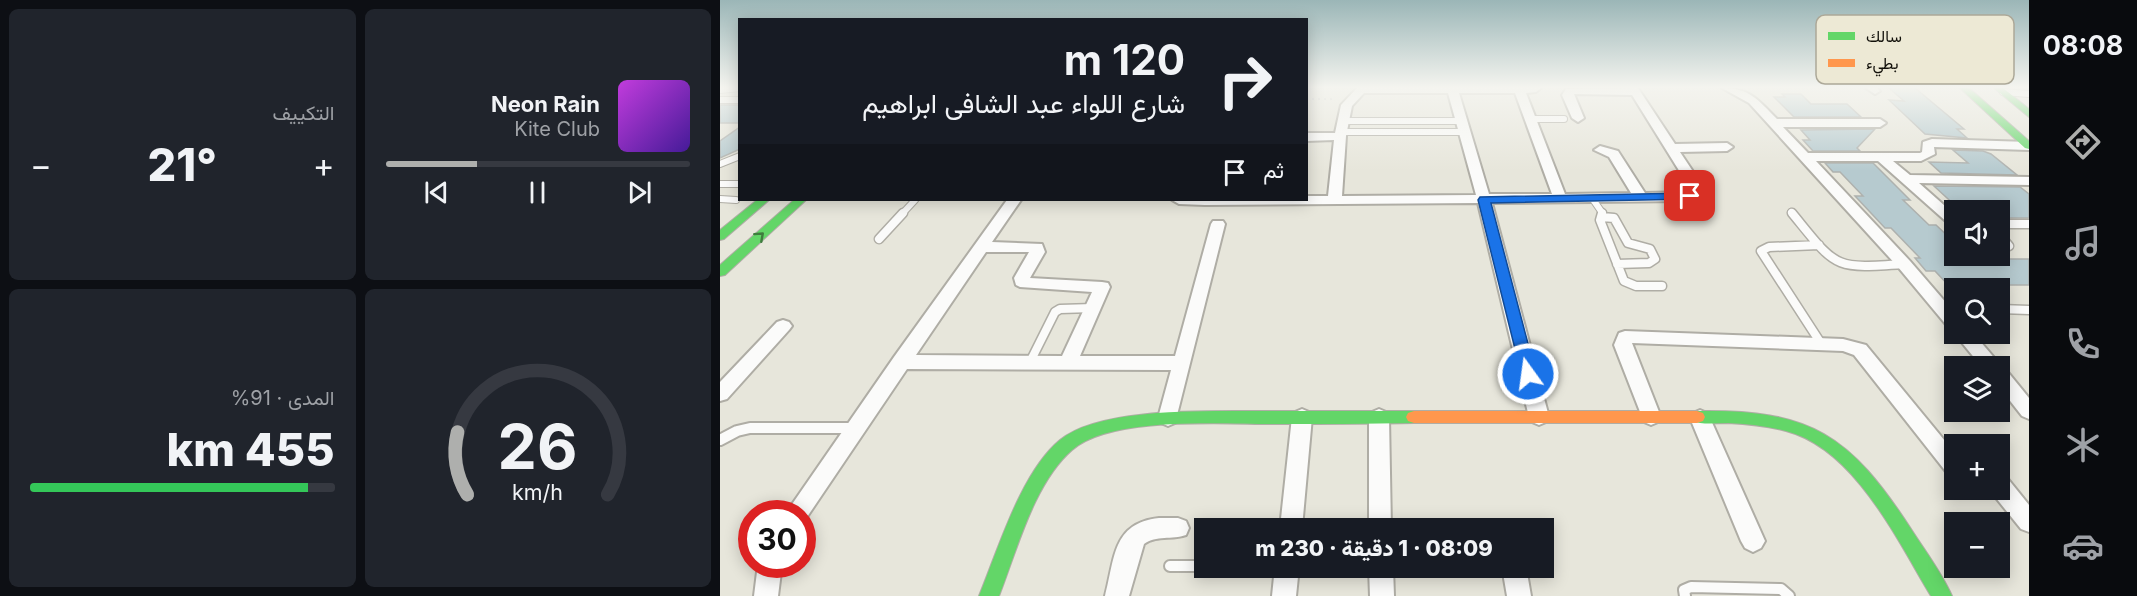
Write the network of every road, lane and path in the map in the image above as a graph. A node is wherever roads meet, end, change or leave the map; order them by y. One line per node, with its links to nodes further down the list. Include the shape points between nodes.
1 (1345, 116): 12 (street)
2 (1459, 116): 11 (street)
3 (1529, 116): 7 (street)
4 (1651, 116): 16 (street)
5 (1766, 116): 9 (street)
6 (1995, 116): 14 (main road)
7 (1530, 119): 8 (lane); 27 (street)
8 (1564, 119)
9 (1773, 123): 10 (street); 20 (street)
10 (1880, 123)
11 (1462, 127): 12 (lane); 12 (lane); 33 (street)
12 (1342, 130): 13 (street); 32 (street)
13 (1308, 137)
14 (2029, 146): 19 (street, via 1932,143 1927,145 1927,156)
15 (1727, 147): 16 (street)
16 (1672, 148): 29 (street, via 1695,185 1696,194)
17 (1600, 150): 29 (street, via 1614,154)
18 (738, 157): 21 (lane)
19 (1881, 157): 20 (street); 22 (street)
20 (1803, 158): 52 (street)
21 (720, 164)
22 (1906, 179): 23 (street); 40 (street)
23 (2029, 181)
24 (720, 184): 25 (lane)
25 (738, 184)
26 (738, 198): 30 (lane); 41 (main road)
27 (1560, 198): 28 (street); 33 (street)
28 (1592, 198): 29 (street); 42 (lane)
29 (1641, 198)
30 (720, 199)
31 (1308, 199): 32 (street)
32 (1335, 199): 33 (street)
33 (1484, 200): 72 (street)
34 (762, 201): 46 (main road)
35 (781, 201): 50 (main road)
36 (799, 201): 53 (main road, one-way to 36)
37 (914, 201): 47 (lane)
38 (1013, 201): 49 (street)
39 (1791, 212): 48 (lane)
40 (1944, 212)
41 (720, 213)
42 (1602, 217): 51 (lane); 51 (lane, via 1614,218 1628,243 1650,249 1655,259 1649,263)
43 (1218, 224): 65 (street)
44 (2010, 224): 45 (lane)
45 (2029, 224)
46 (720, 236)
47 (879, 239)
48 (1819, 245): 52 (lane, via 1834,261 1844,265); 61 (lane, via 1761,250)
49 (982, 247): 56 (street, via 1037,247 1022,281 1102,286); 63 (street)
50 (720, 254)
51 (1617, 264): 54 (lane, via 1627,284)
52 (1904, 264): 55 (street)
53 (720, 272)
54 (1662, 286)
55 (1944, 304)
56 (1093, 308): 64 (street); 66 (lane, via 1055,312)
57 (2010, 309): 58 (lane)
58 (2029, 310)
59 (783, 326): 68 (street)
60 (1972, 344): 62 (street)
61 (1822, 345): 73 (street, via 1625,337 1623,345); 78 (street, via 1860,350)
62 (1983, 356)
63 (900, 362): 66 (street); 76 (street)
64 (1068, 363): 65 (street); 66 (street)
65 (1182, 363): 74 (street)
66 (1029, 364)
67 (2010, 388): 69 (street)
68 (720, 394)
69 (2029, 411)
70 (1302, 417): 71 (main road); 74 (main road); 81 (street)
71 (1379, 417): 72 (main road); 82 (street)
72 (1539, 417): 73 (main road)
73 (1652, 417): 75 (main road)
74 (1168, 418): 93 (main road, via 1112,426 1086,433 1064,446 1046,465 1034,488)
75 (1700, 418): 85 (street); 100 (main road, via 1792,425 1836,448 1878,498)
76 (854, 428): 77 (lane, via 750,428); 80 (street)
77 (720, 440)
78 (1944, 455)
79 (2010, 498): 83 (street)
80 (806, 500)
81 (1292, 518)
82 (1380, 518)
83 (2029, 522)
84 (1178, 528): 94 (street, via 1149,530 1135,536)
85 (1753, 541)
86 (1170, 566): 87 (lane)
87 (1194, 566)
88 (768, 578): 92 (street)
89 (1286, 578): 95 (street)
90 (1381, 578): 96 (street)
91 (1516, 578): 97 (street)
92 (766, 596)
93 (989, 596)
94 (1117, 596)
95 (1284, 596)
96 (1382, 596)
97 (1519, 596)
98 (1685, 596): 99 (lane, via 1684,590 1691,587 1776,589)
99 (1788, 596)
100 (1942, 596)

